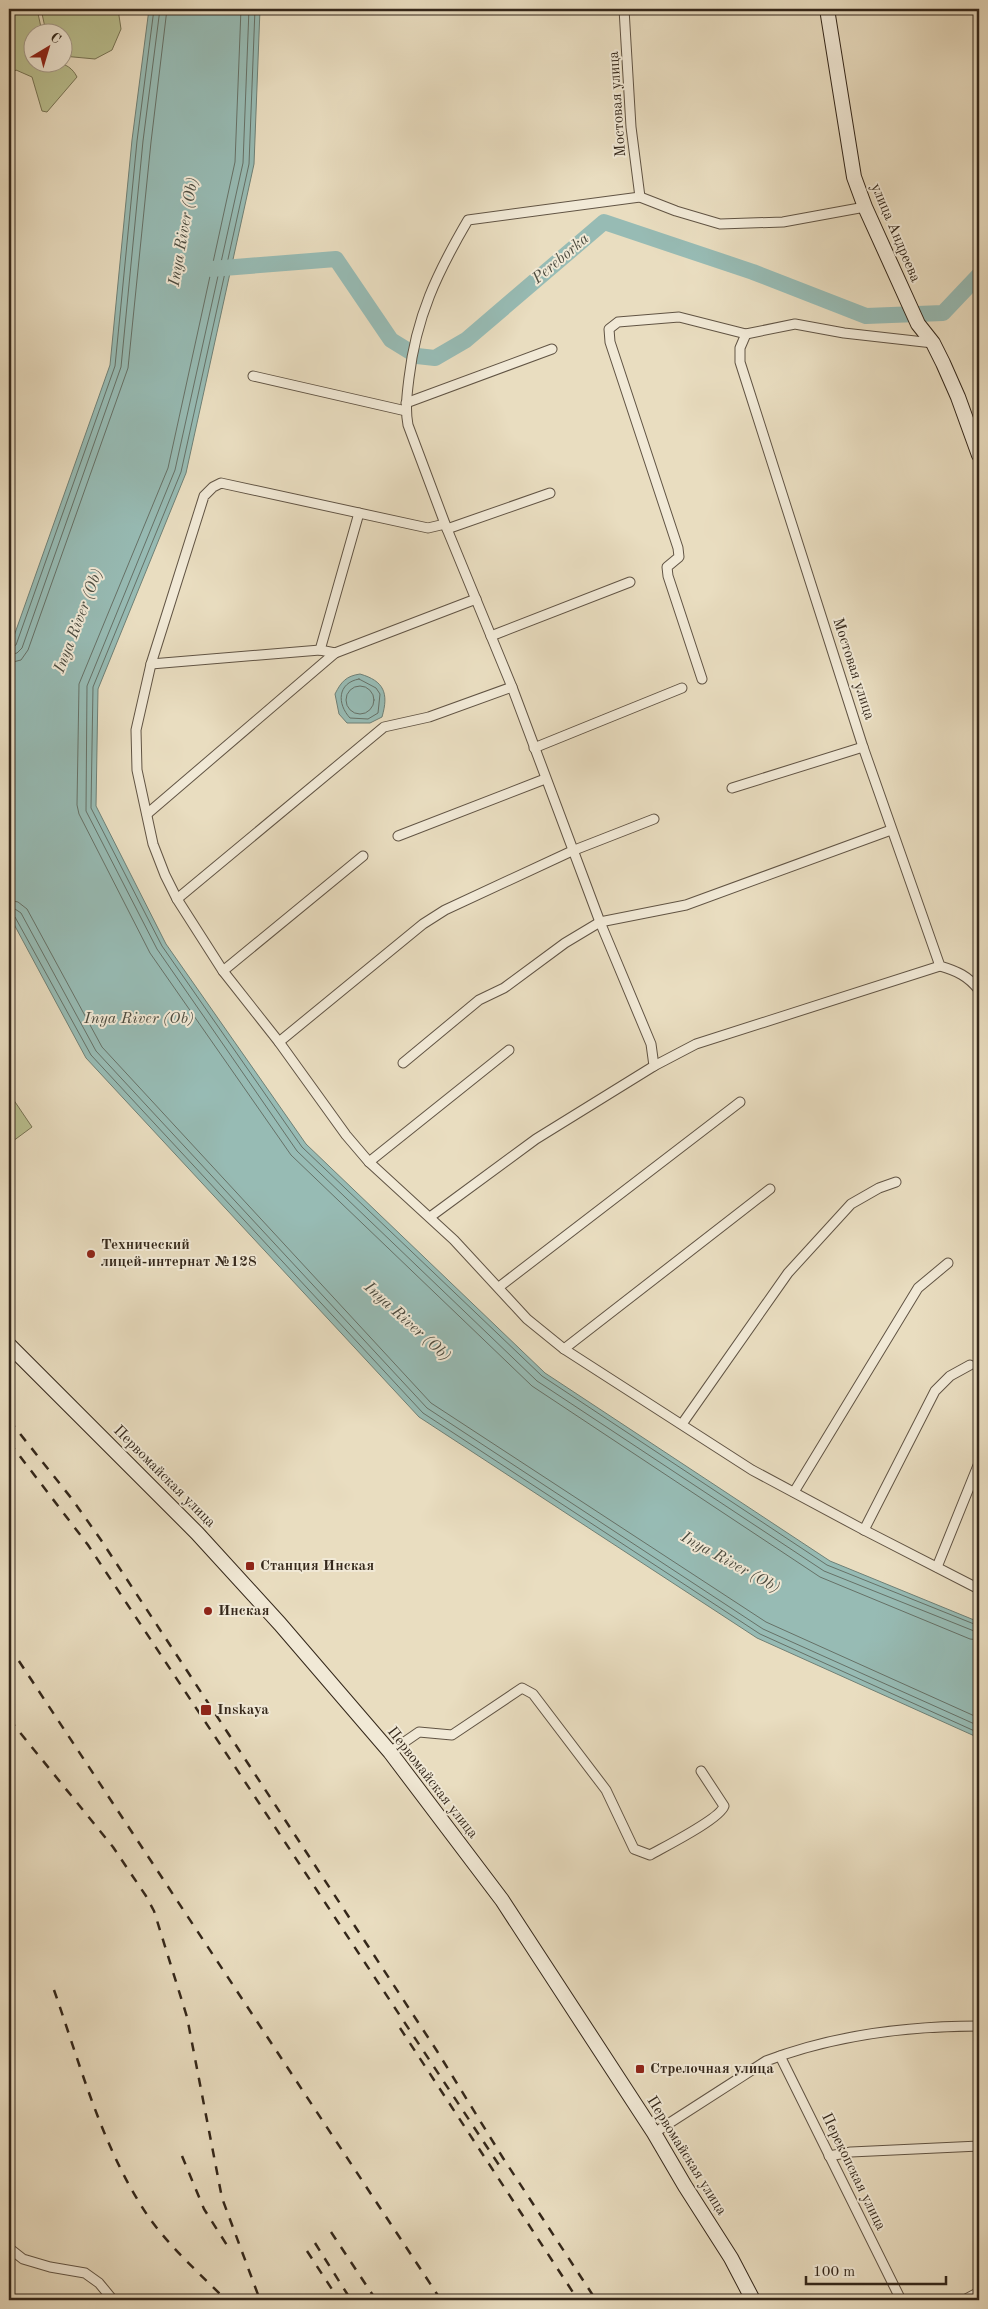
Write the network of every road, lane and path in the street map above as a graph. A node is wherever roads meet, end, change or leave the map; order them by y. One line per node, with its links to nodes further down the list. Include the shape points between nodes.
1 (624, 9): 3 (street, Мостовая улица, via 631,127)
2 (827, 9): 4 (main road, улица Андреева, via 854,177)
3 (640, 197): 4 (street, via 720,224 783,222); 9 (street, via 468,220 421,316 411,359)
4 (864, 207): 6 (main road, улица Андреева, via 918,324)
5 (746, 334): 6 (street, via 795,324); 20 (street, via 679,316 618,322 609,329 610,342 678,548 679,557 667,567 668,576); 23 (street, Мостовая улица, via 740,348 740,362)
6 (933, 343): 10 (main road, улица Андреева, via 958,397)
7 (552, 349): 9 (street)
8 (253, 376): 9 (street)
9 (406, 407): 13 (street, via 408,424)
10 (979, 455)
11 (550, 492): 13 (street)
12 (359, 513): 13 (street, via 428,528); 17 (street); 19 (street, via 220,483 213,486 204,496)
13 (446, 527): 15 (street)
14 (630, 582): 16 (street)
15 (476, 599): 16 (street); 18 (street)
16 (491, 636): 21 (street)
17 (320, 650): 18 (street); 19 (street)
18 (335, 654): 27 (street)
19 (151, 664): 27 (street, via 136,730 137,770)
20 (702, 679)
21 (512, 687): 24 (street); 33 (street, via 429,717 384,727)
22 (682, 688): 24 (street)
23 (863, 747): 26 (street); 29 (street, Мостовая улица)
24 (534, 748): 25 (street)
25 (545, 779): 30 (street); 31 (street)
26 (732, 788)
27 (147, 814): 33 (street, via 153,844)
28 (654, 819): 31 (street)
29 (891, 830): 34 (street, via 686,905); 35 (street, Мостовая улица)
30 (398, 836)
31 (572, 851): 34 (street); 38 (street, via 445,910 423,924)
32 (363, 856): 36 (street)
33 (177, 899): 36 (street)
34 (600, 922): 40 (street, via 504,988 479,1000); 41 (street, via 651,1044)
35 (940, 966): 37 (street, via 964,975); 41 (street, via 696,1044)
36 (223, 971): 38 (street)
37 (979, 990)
38 (279, 1042): 43 (street)
39 (509, 1050): 43 (street)
40 (403, 1063)
41 (654, 1066): 46 (street, via 536,1139)
42 (740, 1102): 48 (street)
43 (368, 1162): 46 (street)
44 (896, 1182): 52 (street, via 851,1204 788,1273)
45 (770, 1189): 50 (street)
46 (430, 1217): 48 (street)
47 (948, 1264): 54 (street, via 918,1288)
48 (499, 1286): 50 (street, via 527,1319)
49 (9, 1345): 58 (main road, Первомайская улица, via 197,1533)
50 (564, 1349): 52 (street)
51 (970, 1365): 55 (street, via 950,1376 935,1391)
52 (682, 1424): 54 (street, via 752,1470)
53 (979, 1463): 56 (street)
54 (794, 1492): 55 (street)
55 (864, 1530): 56 (street)
56 (937, 1567): 57 (street)
57 (979, 1589)
58 (390, 1752): 59 (street, via 419,1732 452,1735 522,1688 533,1694 606,1790 634,1849 650,1855 723,1809); 62 (main road, Первомайская улица, via 502,1900)
59 (701, 1771)
60 (979, 2026): 61 (street, via 934,2026 844,2037)
61 (780, 2056): 62 (street, via 766,2061); 64 (street, Перекопская улица)
62 (654, 2133): 68 (main road, Первомайская улица)
63 (979, 2146): 64 (street, via 851,2152)
64 (829, 2156): 69 (street, Перекопская улица)
65 (9, 2248): 67 (street, via 23,2259 86,2273)
66 (979, 2292): 70 (street)
67 (113, 2300)
68 (753, 2300)
69 (901, 2300)
70 (964, 2300)

